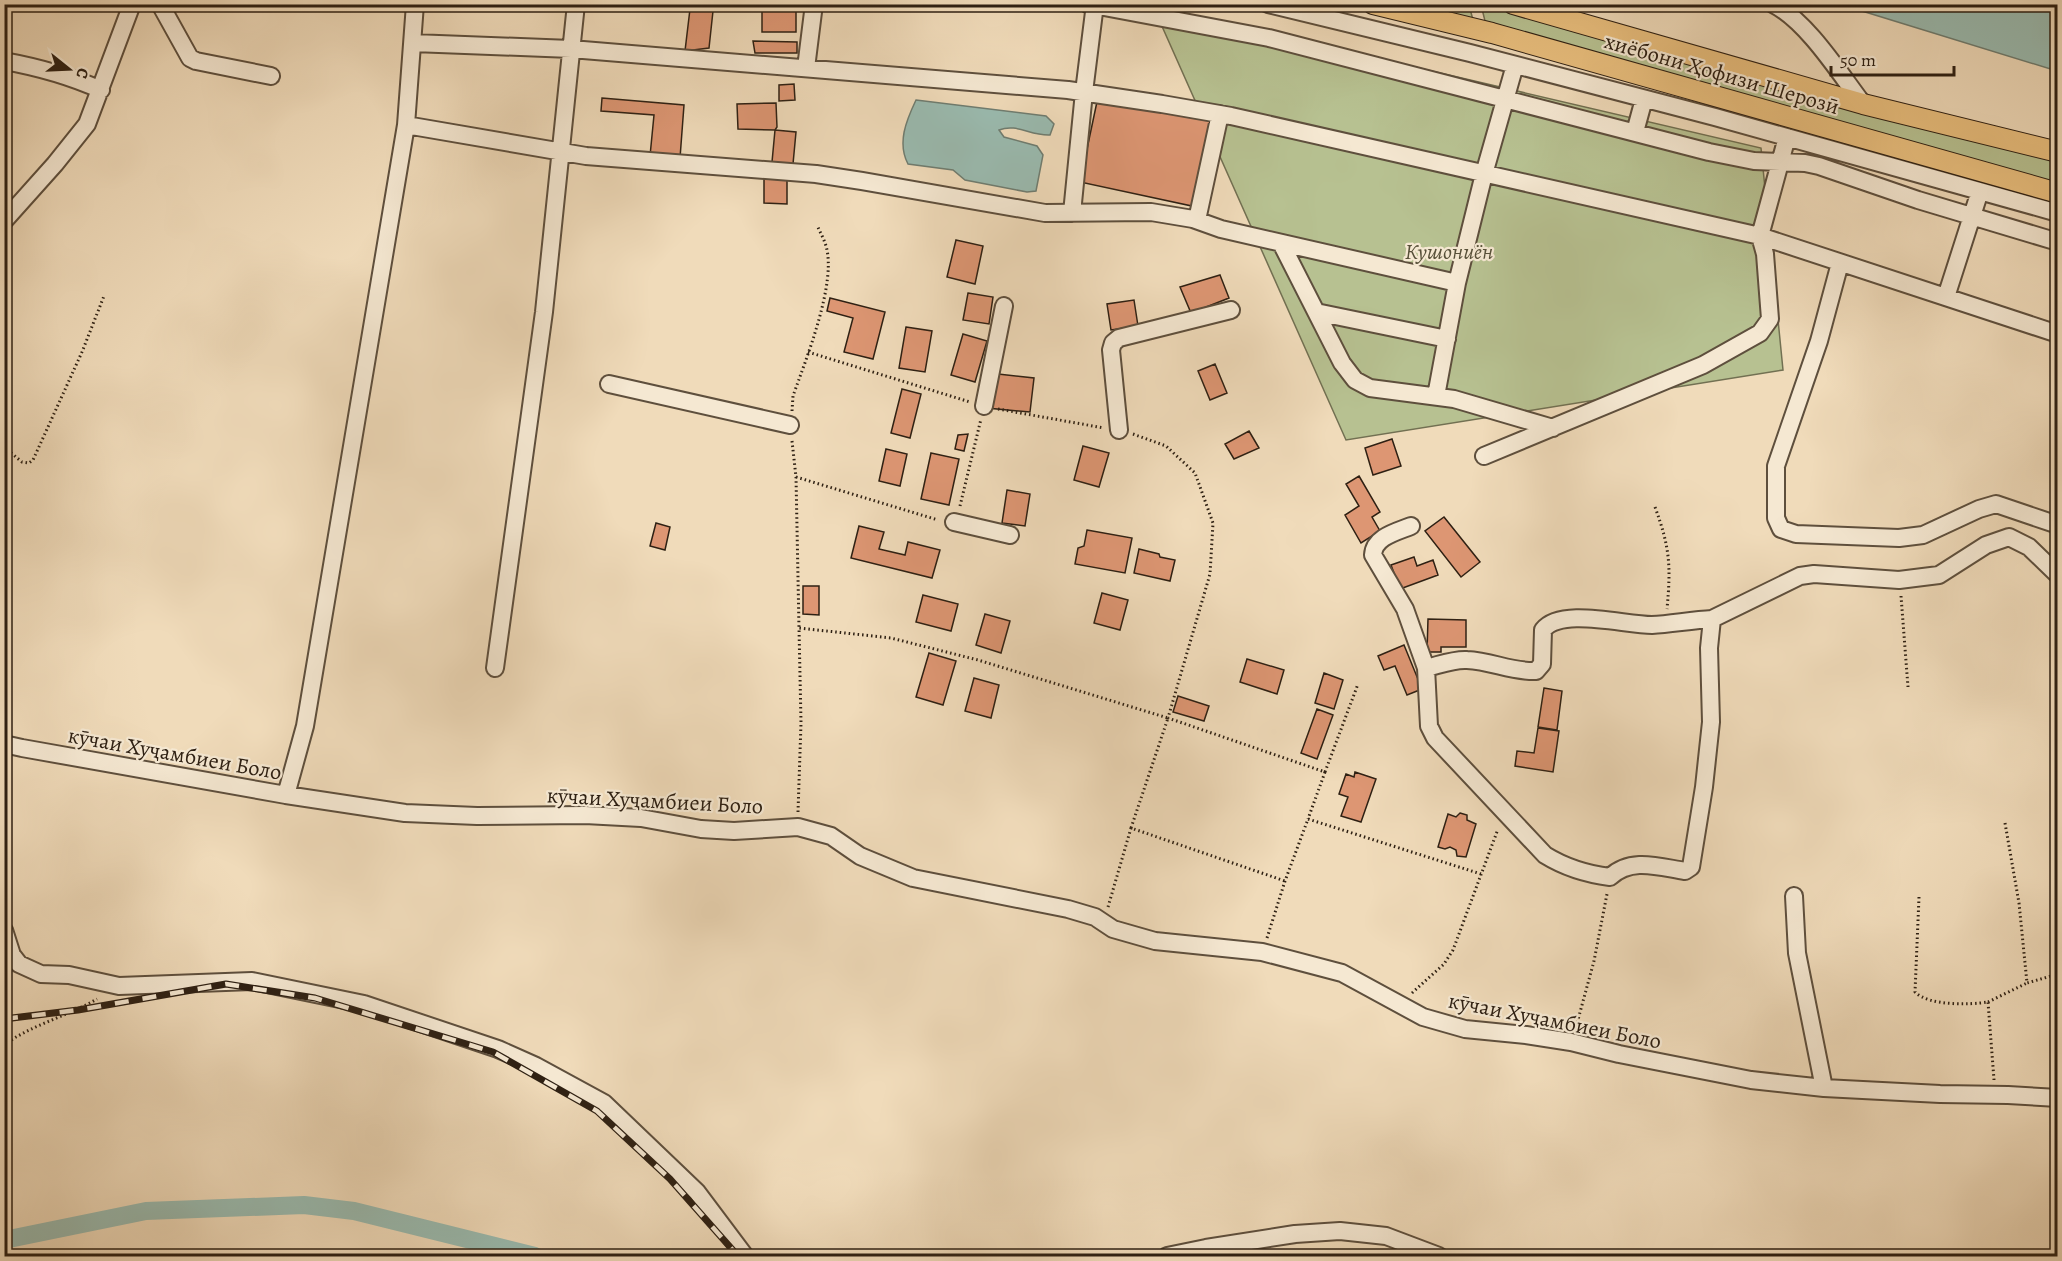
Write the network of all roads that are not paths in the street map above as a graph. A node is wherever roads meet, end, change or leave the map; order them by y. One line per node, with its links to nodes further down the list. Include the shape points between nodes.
1 (132, 4): 18 (street)
2 (160, 4): 17 (street, via 190,58)
3 (415, 4): 12 (street)
4 (576, 4): 13 (street)
5 (814, 4): 16 (street)
6 (1088, 4): 11 (street)
7 (1268, 4): 15 (street)
8 (1373, 4): 32 (main road, хиёбони Ҳофизи Шерозӣ, via 1492,33)
9 (1513, 4): 22 (main road, хиёбони Ҳофизи Шерозӣ)
10 (1773, 4): 22 (street, via 1796,20)
11 (1095, 5): 19 (street); 20 (street, via 1269,39)
12 (413, 43): 13 (street); 24 (street)
13 (571, 50): 16 (street); 27 (street)
14 (4, 61): 18 (street)
15 (1515, 65): 20 (street); 21 (street)
16 (806, 68): 19 (street)
17 (271, 76)
18 (101, 90): 37 (street, via 87,124)
19 (1084, 92): 23 (street); 33 (street)
20 (1506, 98): 25 (street); 30 (street)
21 (1644, 99): 25 (street); 26 (street)
22 (1863, 104): 28 (main road, хиёбони Ҳофизи Шерозӣ)
23 (1220, 114): 30 (street); 36 (street)
24 (406, 125): 27 (street); 65 (street, via 305,726)
25 (1635, 132): 29 (street, via 1754,161)
26 (1787, 137): 29 (street); 31 (street)
27 (561, 151): 33 (street, via 816,174 1045,213); 62 (street, via 544,312)
28 (2058, 152)
29 (1780, 161): 35 (street, via 1819,166); 38 (street)
30 (1484, 174): 38 (street); 42 (street)
31 (1980, 191): 34 (street); 35 (street)
32 (2058, 193)
33 (1072, 213): 36 (street, via 1151,212)
34 (2058, 213)
35 (1971, 215): 39 (street); 43 (street)
36 (1197, 220): 40 (street)
37 (4, 221)
38 (1760, 236): 41 (street); 53 (street, via 1770,318 1760,333 1703,365)
39 (2058, 242)
40 (1281, 243): 42 (street); 46 (street)
41 (1840, 263): 43 (street); 57 (street, via 1819,341 1776,466 1776,518 1781,529 1796,534 1899,538 1923,535 1996,504)
42 (1457, 283): 48 (street)
43 (1946, 297): 47 (street)
44 (1004, 306): 51 (street)
45 (1231, 310): 54 (street, via 1119,338 1113,343)
46 (1316, 312): 48 (street); 50 (street, via 1355,380 1371,388)
47 (2058, 334)
48 (1447, 339): 50 (street)
49 (609, 384): 52 (street)
50 (1436, 396): 53 (street)
51 (984, 406)
52 (790, 425)
53 (1553, 428): 55 (street)
54 (1119, 430)
55 (1484, 456)
56 (954, 522): 59 (street)
57 (2058, 525)
58 (1411, 526): 63 (street, via 1379,540 1373,555 1405,609)
59 (1010, 535)
60 (2058, 575): 61 (street, via 2029,547 2009,537 1986,545 1939,575 1899,580 1800,576)
61 (1712, 619): 63 (street, via 1652,625 1571,618 1543,630 1542,664 1536,670 1520,671 1465,660); 63 (street, via 1711,722 1693,860 1685,872 1641,864 1627,866 1610,877 1586,874 1545,855 1435,738 1429,726)
62 (495, 668)
63 (1426, 668)
64 (4, 744): 65 (street, кӯчаи Хуҷамбиеи Боло)
65 (286, 795): 68 (street, кӯчаи Хуҷамбиеи Боло, via 405,813 641,818 734,831 798,827 831,836 860,856 913,878 1068,909 1095,917 1113,929 1155,941 1262,952 1342,973 1423,1017 1465,1029 1571,1042 1751,1080)
66 (1794, 896): 68 (street, via 1797,953)
67 (4, 930): 70 (street, via 19,964 41,974 69,975 119,986 252,981 364,1004 498,1049 604,1103 697,1192)
68 (1824, 1088): 69 (street, кӯчаи Хуҷамбиеи Боло)
69 (2058, 1098)
70 (745, 1257)
71 (1167, 1257): 72 (street, via 1295,1234 1340,1231 1386,1236)
72 (1439, 1257)

